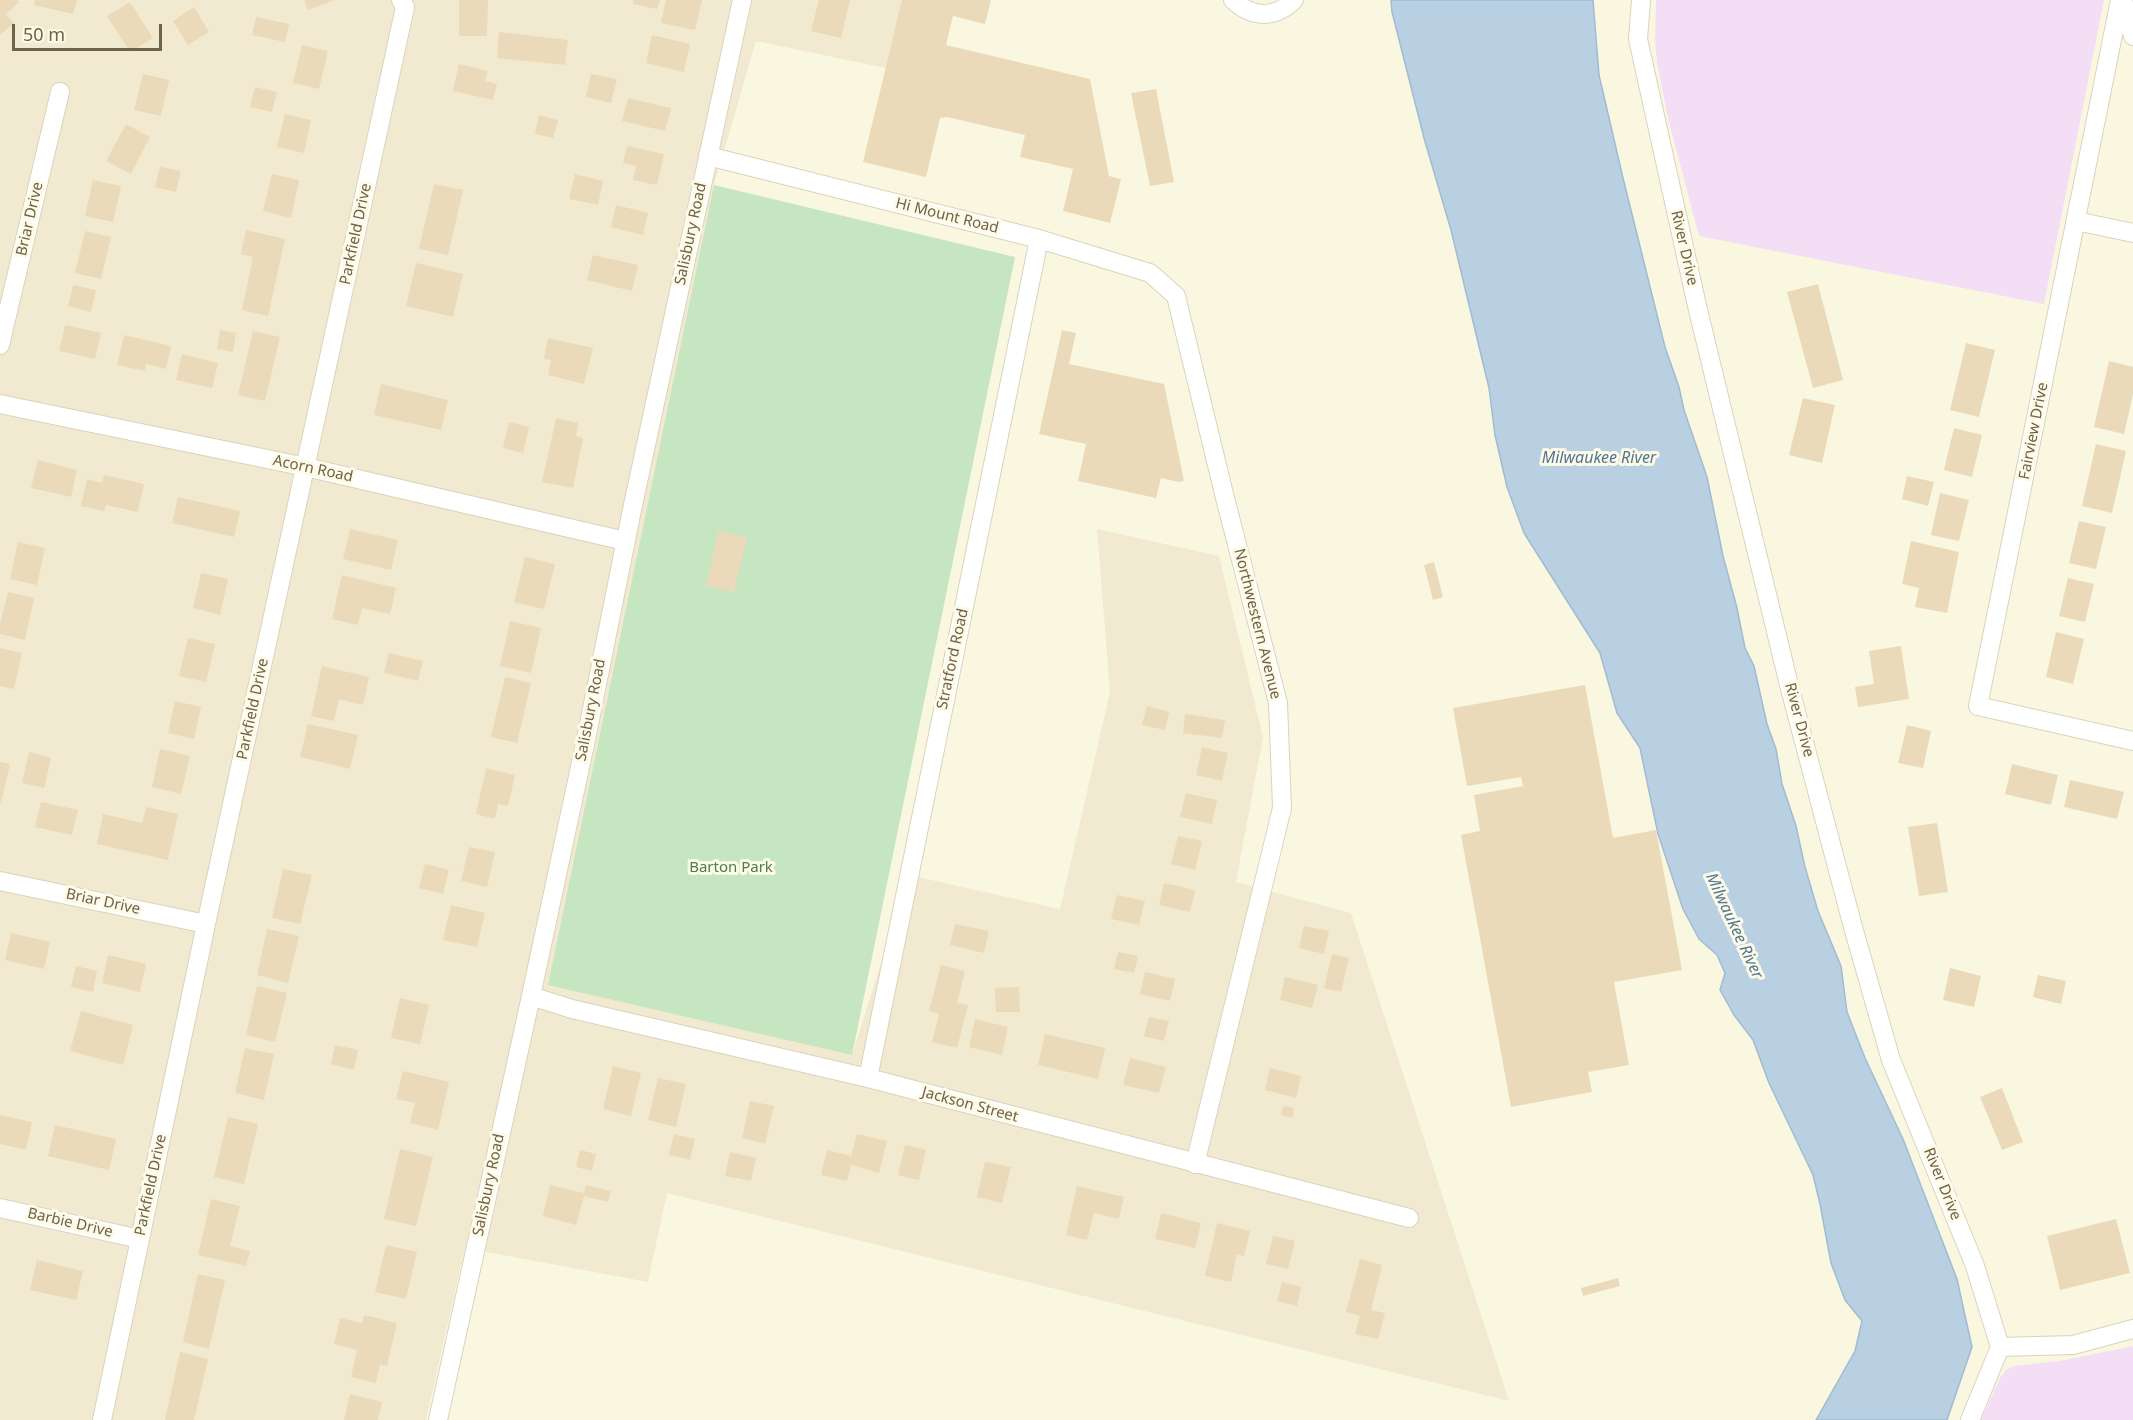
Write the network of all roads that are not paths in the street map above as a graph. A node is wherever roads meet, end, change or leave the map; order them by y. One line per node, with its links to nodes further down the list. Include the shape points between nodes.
1 (401, 0): 16 (street, Parkfield Drive, via 405,7)
2 (742, 0): 9 (street, Salisbury Road)
3 (1233, 0): 4 (street, via 1256,14 1282,10)
4 (1294, 0)
5 (1641, 0): 28 (street, River Drive, via 1638,39 1698,310 1790,689 1853,927 1891,1060 1975,1266)
6 (2122, 0): 7 (street); 10 (street, Fairview Drive)
7 (2133, 36)
8 (60, 92): 14 (street, Briar Drive)
9 (708, 156): 12 (street, Hi Mount Road); 17 (street, Salisbury Road)
10 (2076, 221): 11 (street); 18 (street, Fairview Drive, via 1978,706)
11 (2133, 233)
12 (1039, 239): 13 (street, Hi Mount Road, via 1150,273); 22 (street, Stratford Road)
13 (1176, 296): 23 (street, Northwestern Avenue, via 1278,703 1282,808)
14 (0, 345)
15 (0, 404): 16 (street, Acorn Road)
16 (306, 467): 17 (street, Acorn Road); 20 (street, Parkfield Drive)
17 (625, 541): 21 (street, Salisbury Road)
18 (2133, 741)
19 (0, 881): 20 (street, Briar Drive)
20 (206, 924): 26 (street, Parkfield Drive)
21 (531, 996): 22 (street, Jackson Street); 30 (street, Salisbury Road)
22 (868, 1078): 23 (street, Jackson Street)
23 (1196, 1164): 25 (street, Jackson Street)
24 (0, 1208): 26 (street, Barbie Drive)
25 (1409, 1218)
26 (140, 1239): 29 (street, Parkfield Drive)
27 (2133, 1329): 28 (street, via 2073,1345)
28 (2000, 1347): 31 (street)
29 (102, 1420)
30 (438, 1420)
31 (1970, 1420)

